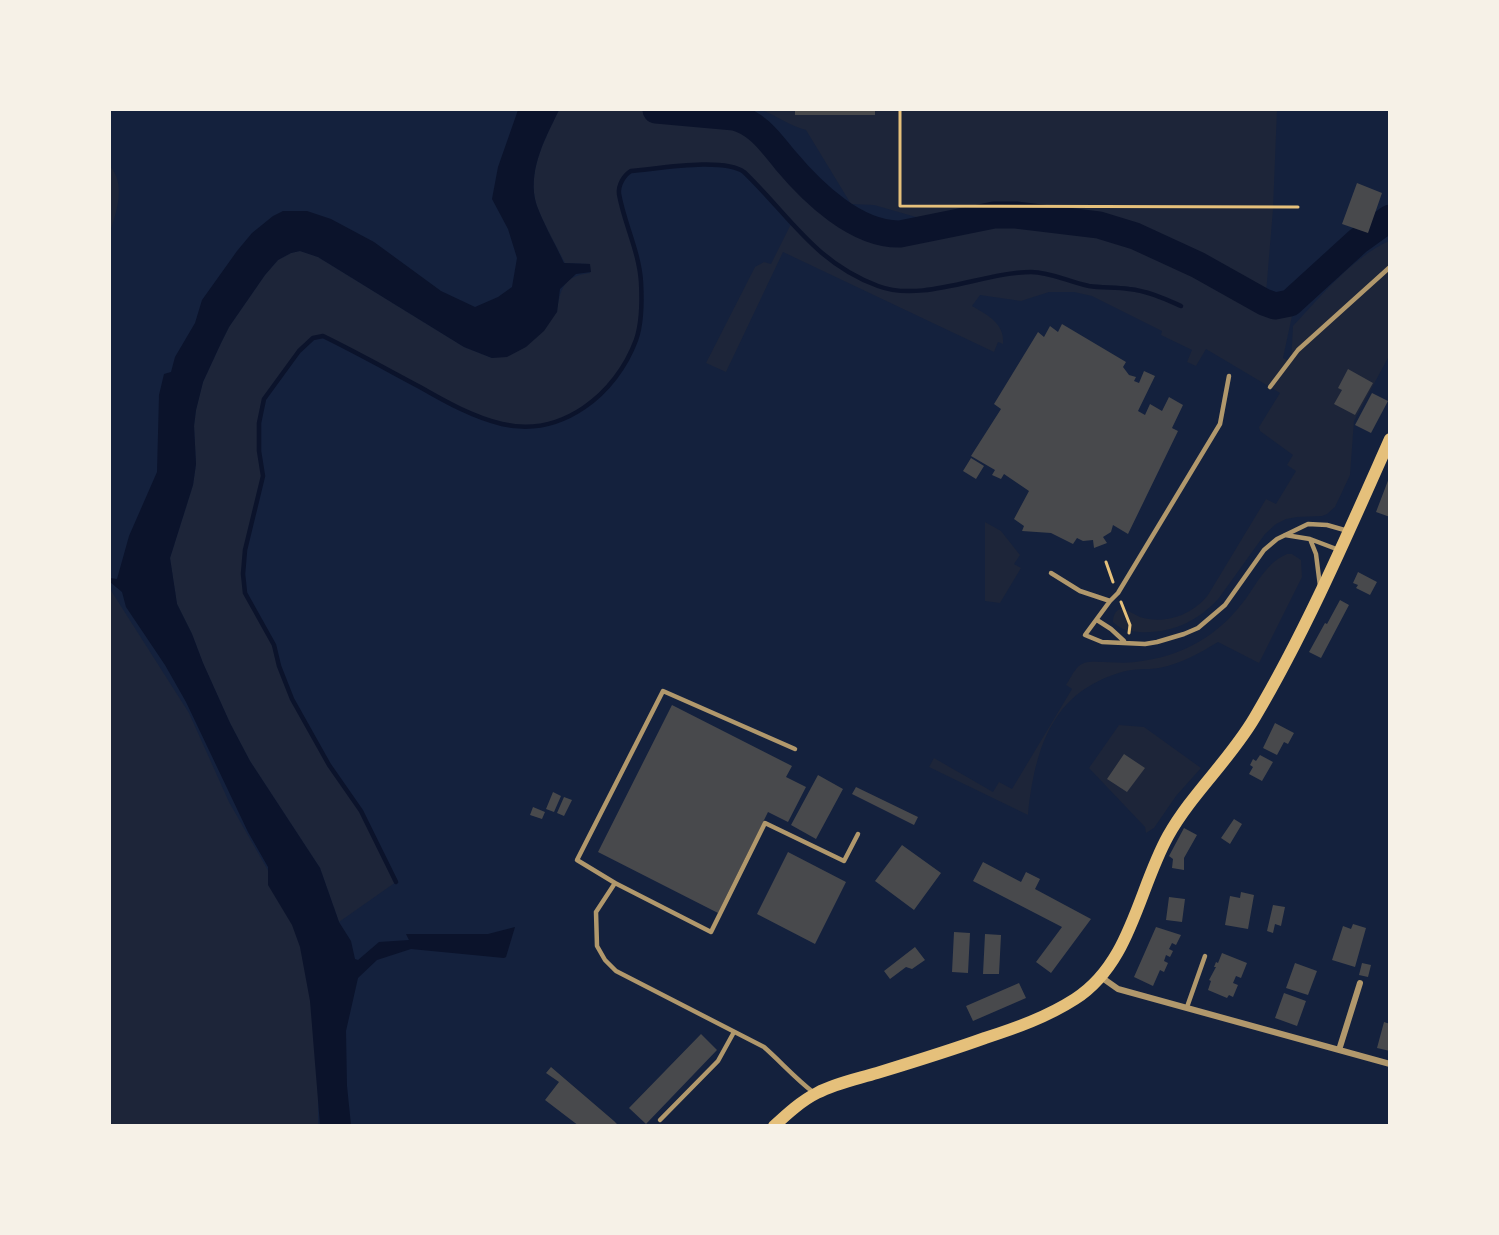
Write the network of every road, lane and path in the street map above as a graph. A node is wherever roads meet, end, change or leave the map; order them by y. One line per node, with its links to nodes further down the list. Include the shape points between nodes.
1 (900, 110): 2 (path, via 900,206)
2 (1298, 207)
3 (1389, 267): 5 (lane, via 1298,350)
4 (1229, 376): 14 (lane, via 1220,424)
5 (1270, 387)
6 (1389, 438): 7 (main road)
7 (1348, 531): 8 (lane, via 1308,524); 10 (main road)
8 (1285, 535): 9 (lane); 17 (lane, via 1270,543 1225,605 1198,628 1157,642)
9 (1310, 539): 10 (lane); 13 (lane)
10 (1339, 550): 13 (main road)
11 (1106, 562): 14 (path)
12 (1050, 573): 15 (lane, via 1080,591)
13 (1321, 589): 22 (main road, via 1255,718 1170,832 1124,941)
14 (1118, 593): 15 (lane); 17 (path, via 1130,625)
15 (1110, 601): 16 (lane)
16 (1096, 620): 17 (lane); 17 (lane, via 1085,635 1102,642)
17 (1126, 642)
18 (795, 749): 20 (lane, via 663,691 578,860)
19 (858, 834): 20 (lane, via 844,861 765,823 711,933)
20 (615, 884): 25 (lane, via 596,912 597,946 604,960 616,971)
21 (1204, 956): 24 (lane)
22 (1101, 976): 24 (street, via 1118,989); 28 (main road, via 1054,1012)
23 (1360, 983): 26 (street)
24 (1187, 1007): 26 (street)
25 (734, 1032): 28 (lane, via 764,1047); 29 (lane, via 718,1061)
26 (1339, 1050): 27 (street)
27 (1389, 1064)
28 (815, 1094): 30 (main road)
29 (660, 1120)
30 (774, 1125)

